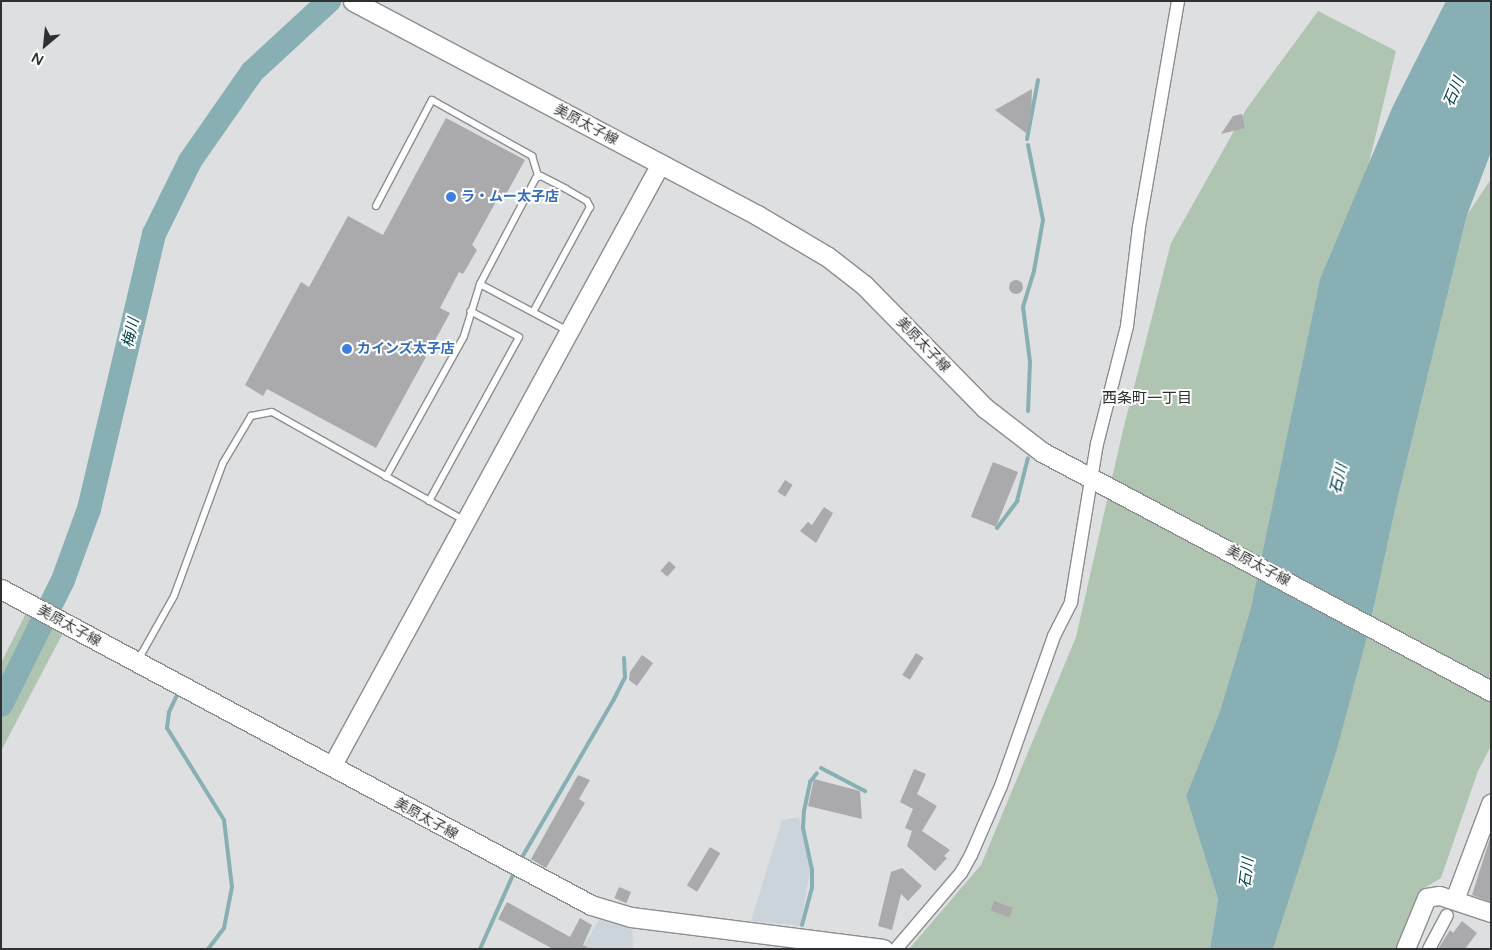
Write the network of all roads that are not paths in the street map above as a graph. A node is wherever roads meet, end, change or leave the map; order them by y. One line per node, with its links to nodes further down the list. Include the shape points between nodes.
1 (1178, 1): 11 (street, via 1139,227 1127,326)
2 (357, 3): 3 (main road, 美原太子線)
3 (661, 164): 9 (street); 11 (main road, 美原太子線, via 828,257 864,285 985,408 1042,452)
4 (538, 176): 5 (lane, via 532,156 432,100); 6 (lane); 8 (lane, via 587,201 590,206)
5 (376, 206)
6 (480, 284): 7 (lane); 8 (lane)
7 (470, 310): 10 (lane, via 464,336); 12 (lane, via 519,337)
8 (534, 312): 9 (lane)
9 (570, 332): 13 (street)
10 (386, 477): 12 (lane); 15 (lane, via 272,412 247,419 223,463 174,596)
11 (1097, 480): 16 (main road, 美原太子線); 22 (street, via 1071,602 1054,636 1001,786 961,873)
12 (429, 501): 13 (lane)
13 (467, 521): 17 (street)
14 (1, 589): 15 (main road, 美原太子線)
15 (136, 663): 17 (main road, 美原太子線)
16 (1491, 691)
17 (332, 767): 21 (main road, 美原太子線, via 567,894 611,912)
18 (1490, 808): 19 (street)
19 (1451, 908): 20 (street); 23 (street, via 1440,896 1427,898); 24 (street)
20 (1491, 913)
21 (883, 949)
22 (896, 949)
23 (1406, 949)
24 (1429, 949)

